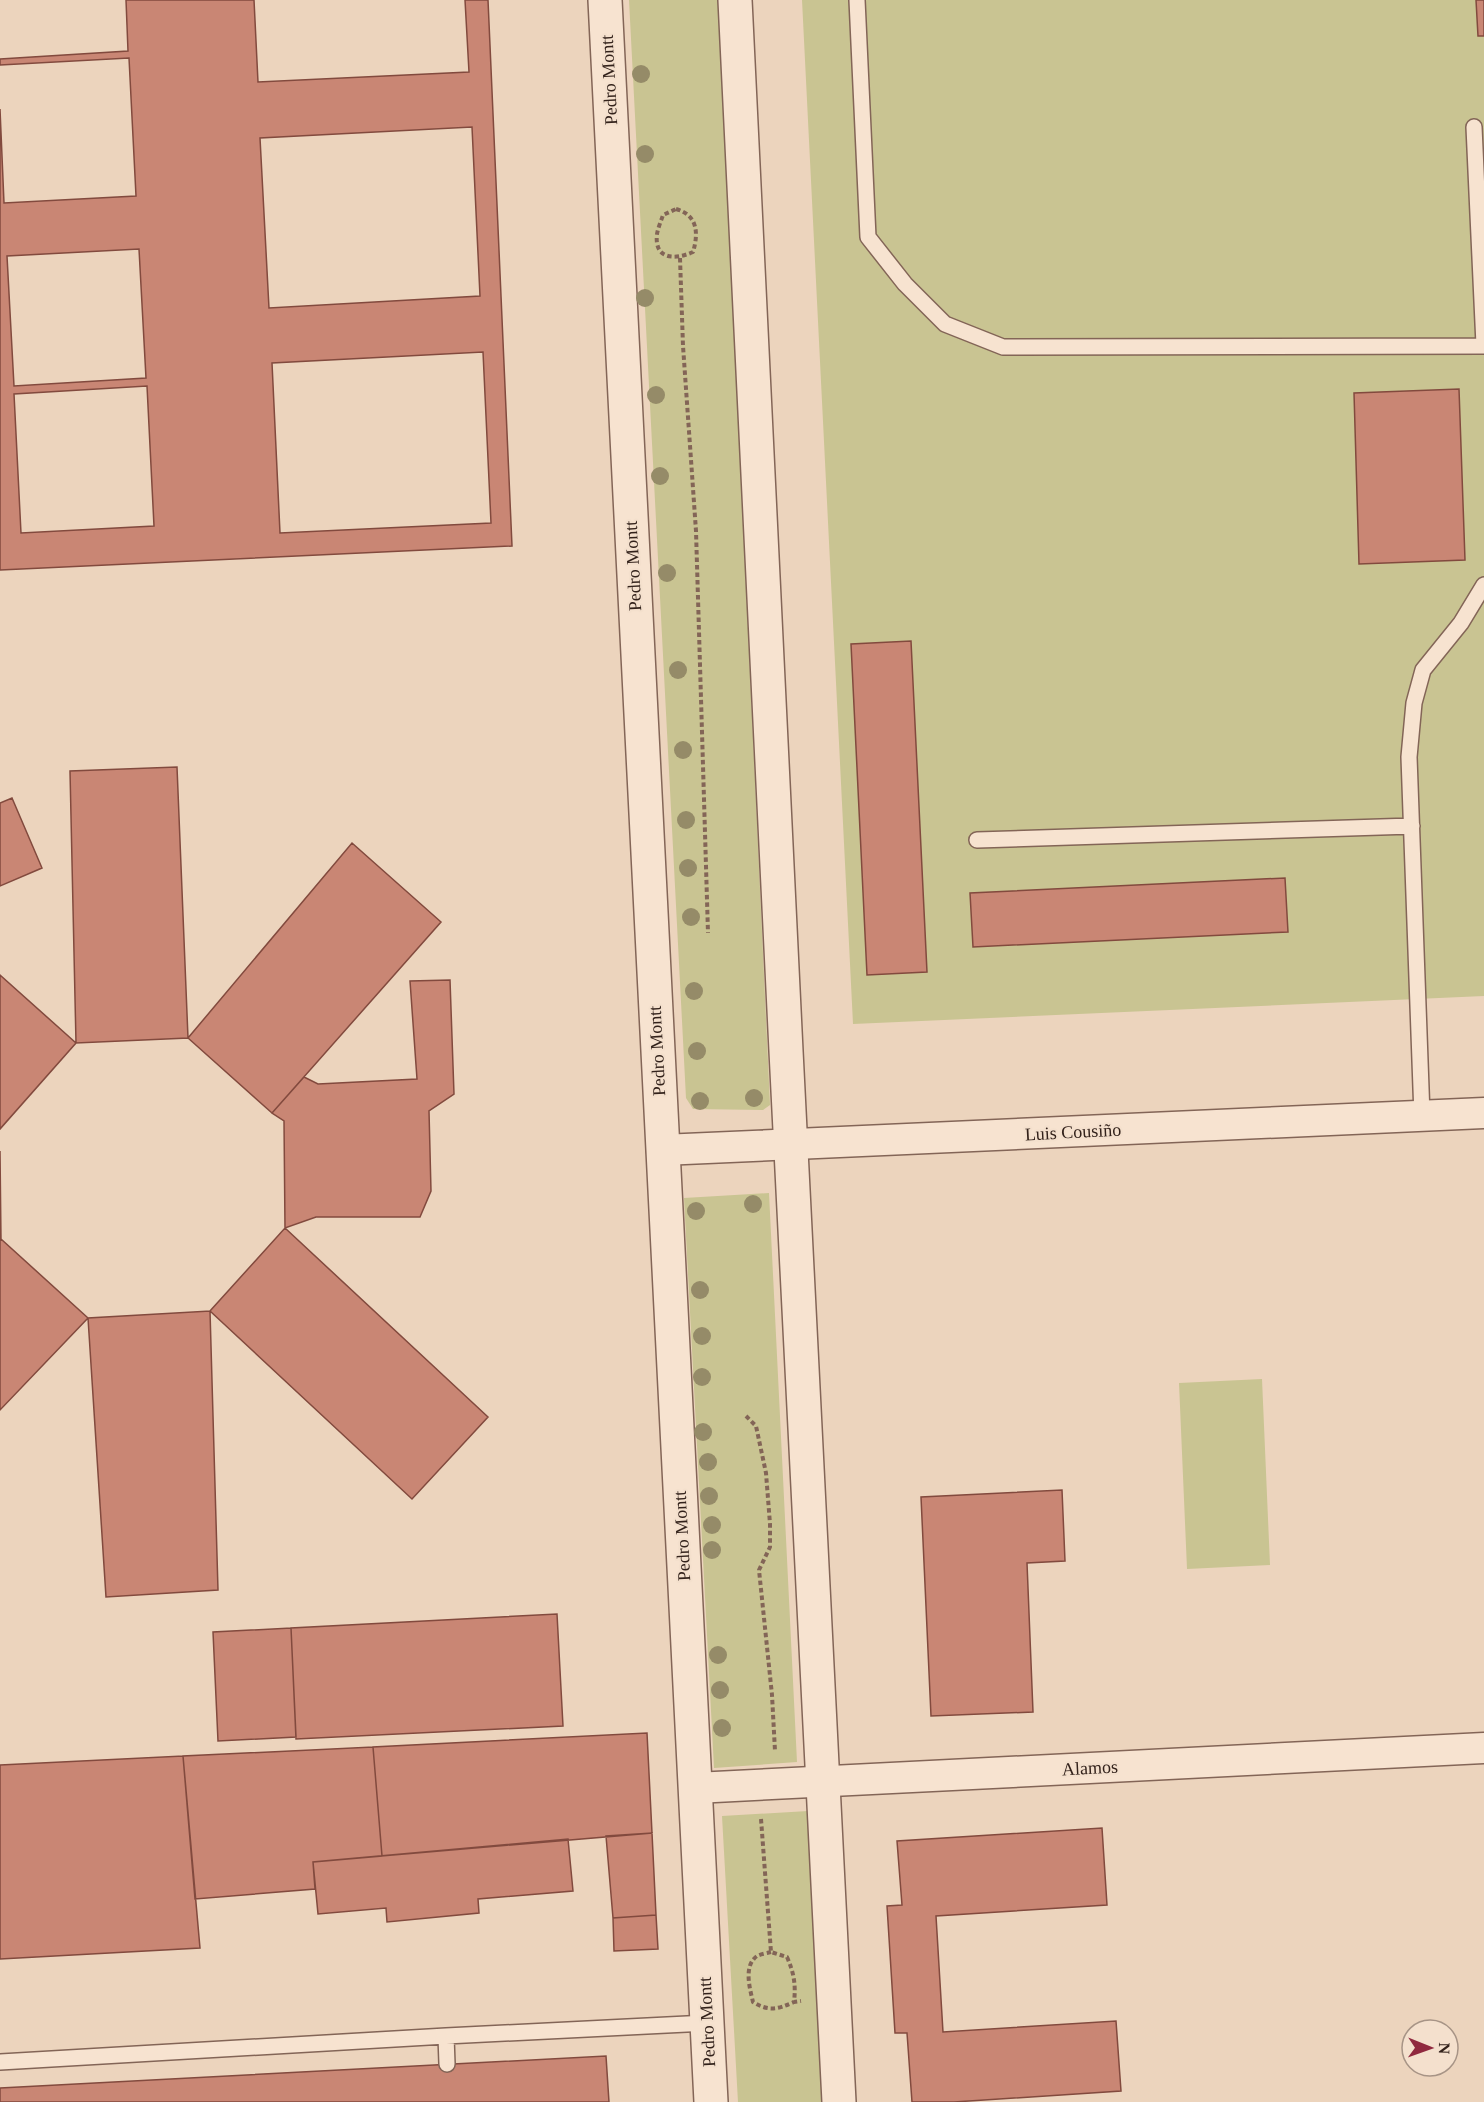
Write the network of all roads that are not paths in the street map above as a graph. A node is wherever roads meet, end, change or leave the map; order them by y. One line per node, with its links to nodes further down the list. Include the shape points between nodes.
1 (605, 0): 12 (street, Pedro Montt)
2 (735, 0): 11 (street)
3 (857, 0): 5 (lane, via 868,237 905,284 945,324 1003,347)
4 (1473, 127): 5 (lane)
5 (1484, 345)
6 (1484, 585): 7 (lane, via 1461,623 1423,670 1414,703 1409,757)
7 (1412, 826): 8 (lane); 10 (lane)
8 (977, 840)
9 (1484, 1113): 10 (street, Luis Cousiño)
10 (1422, 1116): 11 (street, Luis Cousiño)
11 (791, 1144): 12 (street, Luis Cousiño); 14 (street)
12 (662, 1150): 15 (street, Pedro Montt)
13 (1484, 1748): 14 (street, Alamos)
14 (824, 1782): 15 (street, Alamos); 21 (street)
15 (695, 1788): 16 (street, Pedro Montt)
16 (707, 2023): 17 (lane); 20 (street, Pedro Montt)
17 (446, 2036): 18 (lane); 19 (lane)
18 (0, 2062)
19 (447, 2064)
20 (711, 2102)
21 (839, 2102)

